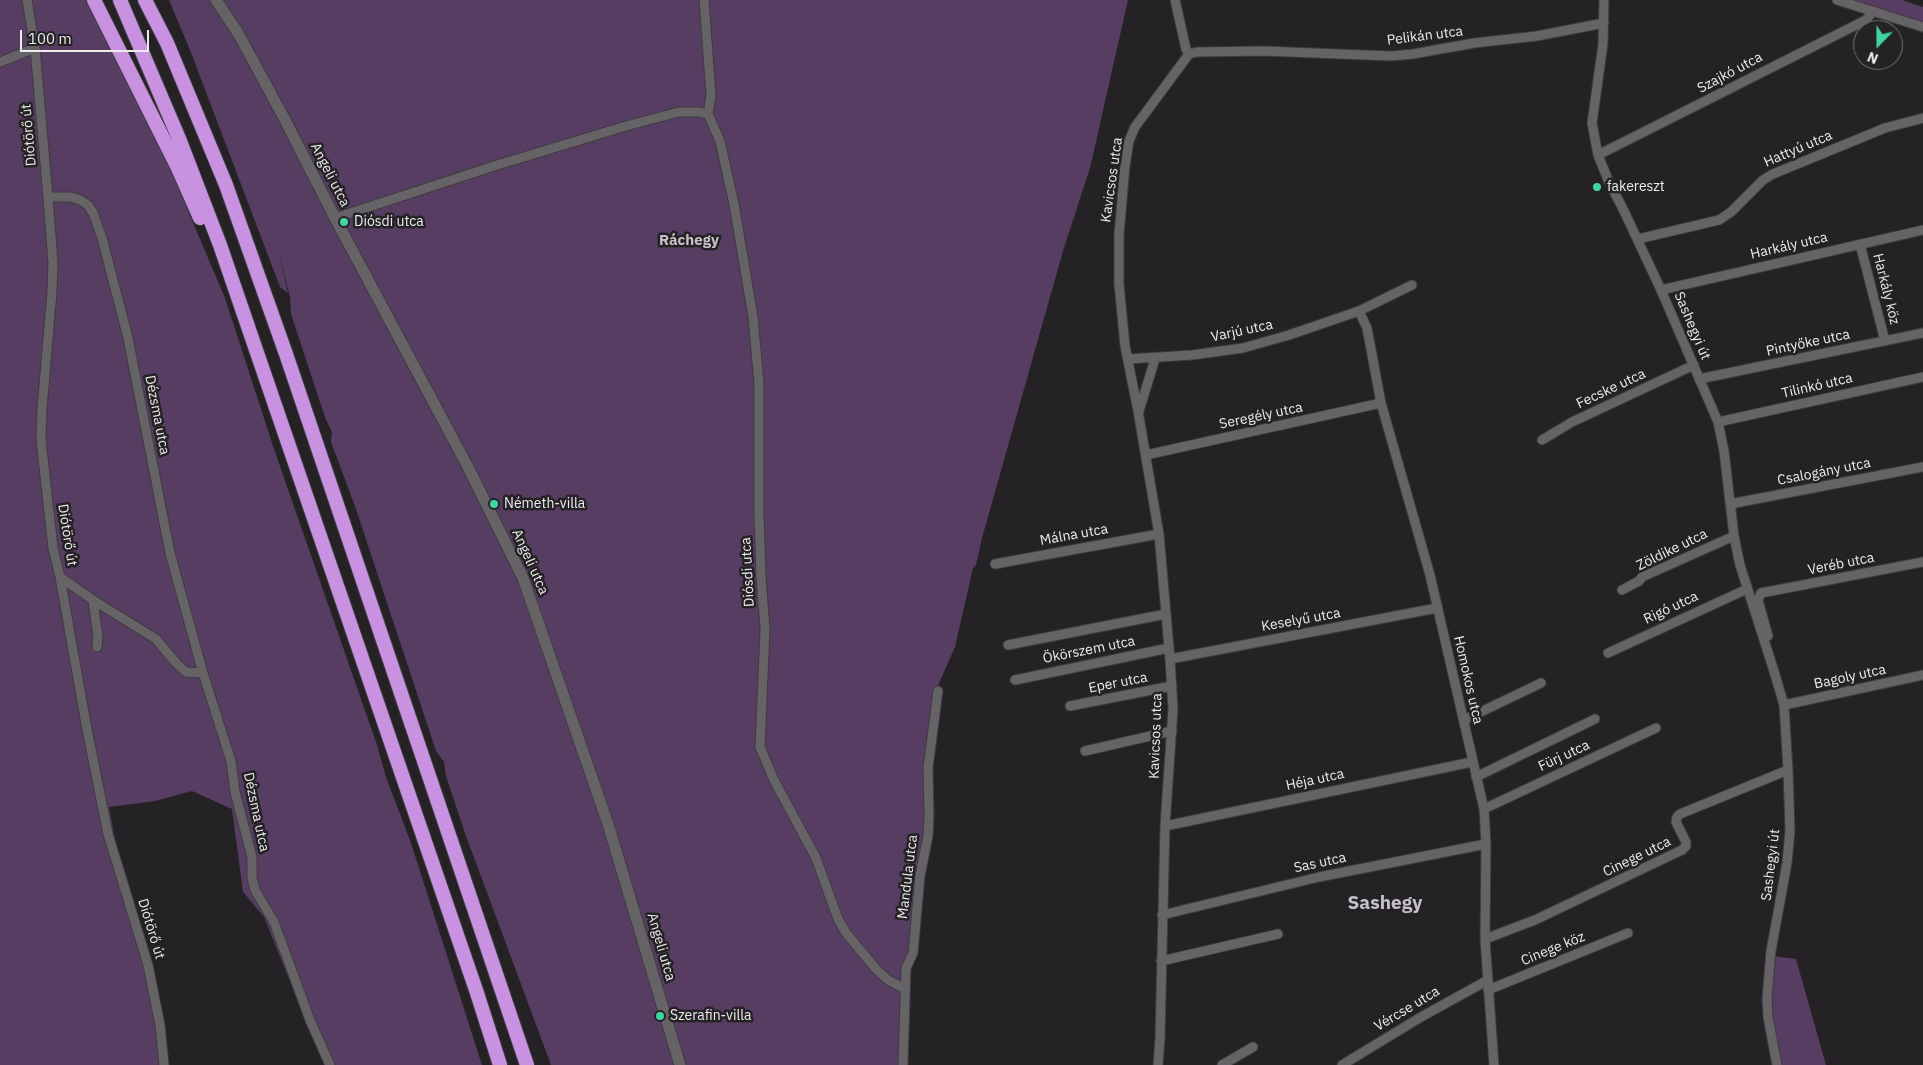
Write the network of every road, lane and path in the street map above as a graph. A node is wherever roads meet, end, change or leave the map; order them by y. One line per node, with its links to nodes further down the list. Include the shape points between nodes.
1 (27, 0): 13 (street, Diótörő út)
2 (94, 0): 24 (highway, via 204,226)
3 (120, 0): 24 (highway, via 177,132)
4 (146, 0): 94 (highway, via 226,185)
5 (216, 0): 20 (street, Angeli utca, via 238,33)
6 (704, 0): 16 (street, Diósdi utca, via 711,95)
7 (1175, 0): 14 (street)
8 (1604, 0): 11 (street, Sashegyi út)
9 (1837, 0): 10 (street)
10 (1872, 11): 12 (street); 18 (street, Szajkó utca, via 1862,22)
11 (1604, 24): 14 (street, Pelikán utca, via 1391,56 1264,51); 18 (street, Sashegyi út, via 1592,123)
12 (1923, 27)
13 (35, 48): 15 (street); 19 (street, Diótörő út)
14 (1188, 54): 31 (street, Kavicsos utca, via 1134,127 1129,141 1119,244 1119,284)
15 (0, 62)
16 (708, 114): 20 (street, via 678,112 626,126); 86 (street, Diósdi utca, via 720,141 734,204 753,317 759,384 759,515 765,629 760,748 816,858 846,933 876,970)
17 (1923, 118): 22 (street, Hattyú utca, via 1885,128 1773,174 1719,220)
18 (1598, 155): 22 (street, Sashegyi út)
19 (48, 197): 48 (street, Diótörő út, via 53,263 41,440); 61 (street, Dézsma utca, via 71,197 88,206 102,238 128,338 170,553)
20 (335, 218): 95 (street, Angeli utca, via 468,467 523,578 608,824)
21 (1923, 230): 23 (street, Harkály utca)
22 (1638, 239): 26 (street, Sashegyi út, via 1638,252)
23 (1860, 244): 26 (street, Harkály utca); 29 (street, Harkály köz)
24 (220, 245): 88 (highway)
25 (1412, 285): 27 (street, Varjú utca)
26 (1661, 290): 32 (street, Sashegyi út)
27 (1359, 311): 30 (street, Varjú utca, via 1243,348); 37 (street, Homokos utca, via 1369,337)
28 (1923, 333): 29 (street, Pintyőke utca)
29 (1885, 341): 34 (street, Pintyőke utca)
30 (1155, 359): 31 (street, Varjú utca); 35 (street, Kavicsos utca)
31 (1128, 360): 36 (street, Kavicsos utca)
32 (1694, 365): 34 (street, Sashegyi út); 40 (street, Fecske utca, via 1572,422)
33 (1923, 377): 39 (street, Tilinkó utca)
34 (1699, 379): 39 (street, Sashegyi út)
35 (1148, 383): 36 (street); 38 (street, Kavicsos utca)
36 (1133, 384): 38 (street, Kavicsos utca)
37 (1381, 403): 41 (street, Seregély utca); 53 (street, Homokos utca)
38 (1138, 411): 41 (street, Kavicsos utca)
39 (1718, 422): 43 (street, Sashegyi út)
40 (1542, 440)
41 (1146, 455): 44 (street, Kavicsos utca)
42 (1923, 467): 43 (street, Csalogány utca)
43 (1730, 504): 45 (street, Sashegyi út)
44 (1159, 534): 47 (street, Málna utca); 54 (street, Kavicsos utca)
45 (1734, 536): 49 (street, Sashegyi út); 50 (street, Zöldike utca, via 1642,577)
46 (1923, 562): 51 (street, Veréb utca)
47 (995, 564)
48 (60, 577): 52 (street); 90 (street, Diótörő út, via 108,834 148,965)
49 (1747, 589): 58 (street, Rigó utca); 60 (street, Sashegyi út)
50 (1622, 590)
51 (1764, 592): 60 (street, Sashegyi út, via 1758,600 1774,658)
52 (93, 600): 56 (street); 61 (street, via 156,639 186,672)
53 (1437, 608): 59 (street, Keselyű utca); 70 (street, Homokos utca)
54 (1166, 614): 55 (street); 57 (street, Kavicsos utca)
55 (1008, 645)
56 (97, 647)
57 (1169, 648): 59 (street, Kavicsos utca); 63 (street, Ökörszem utca)
58 (1608, 653)
59 (1170, 659): 65 (street, Kavicsos utca)
60 (1773, 668): 67 (street, Sashegyi út)
61 (203, 673): 91 (street, Dézsma utca, via 231,761 235,792 252,856 255,890 274,922)
62 (1923, 675): 67 (street, Bagoly utca)
63 (1015, 680)
64 (1541, 683): 70 (street)
65 (1172, 686): 68 (street, Eper utca); 72 (street, Kavicsos utca)
66 (938, 691): 86 (street, Mandula utca, via 928,768 928,836 920,876 913,953 906,968)
67 (1784, 705): 75 (street, Sashegyi út)
68 (1070, 706)
69 (1595, 719): 76 (street)
70 (1464, 720): 74 (street, Homokos utca)
71 (1656, 728): 77 (street, Fürj utca)
72 (1172, 731): 73 (street); 78 (street, Kavicsos utca)
73 (1085, 750)
74 (1472, 762): 76 (street, Homokos utca); 78 (street, Héja utca)
75 (1788, 770): 83 (street, Cinege utca, via 1680,814 1676,822 1686,842 1682,850 1535,920); 101 (street, Sashegyi út, via 1788,862 1771,952 1767,999)
76 (1476, 777): 77 (street, Homokos utca)
77 (1484, 809): 79 (street, Homokos utca)
78 (1164, 826): 80 (street, Kavicsos utca)
79 (1486, 844): 80 (street, Sas utca, via 1319,877); 83 (street, Homokos utca)
80 (1162, 915): 84 (street, Kavicsos utca)
81 (1628, 933): 87 (street, Cinege köz)
82 (1278, 934): 84 (street)
83 (1485, 939): 85 (street, Homokos utca)
84 (1161, 961): 97 (street, Kavicsos utca)
85 (1488, 980): 87 (street, Homokos utca); 99 (street, Vércse utca)
86 (905, 989): 96 (street, Mandula utca)
87 (1488, 990): 100 (street, Homokos utca)
88 (488, 1028): 92 (highway); 93 (highway)
89 (1253, 1047): 98 (street)
90 (164, 1065)
91 (330, 1065)
92 (493, 1065)
93 (500, 1065)
94 (527, 1065)
95 (680, 1065)
96 (903, 1065)
97 (1158, 1065)
98 (1222, 1065)
99 (1342, 1065)
100 (1494, 1065)
101 (1778, 1065)

